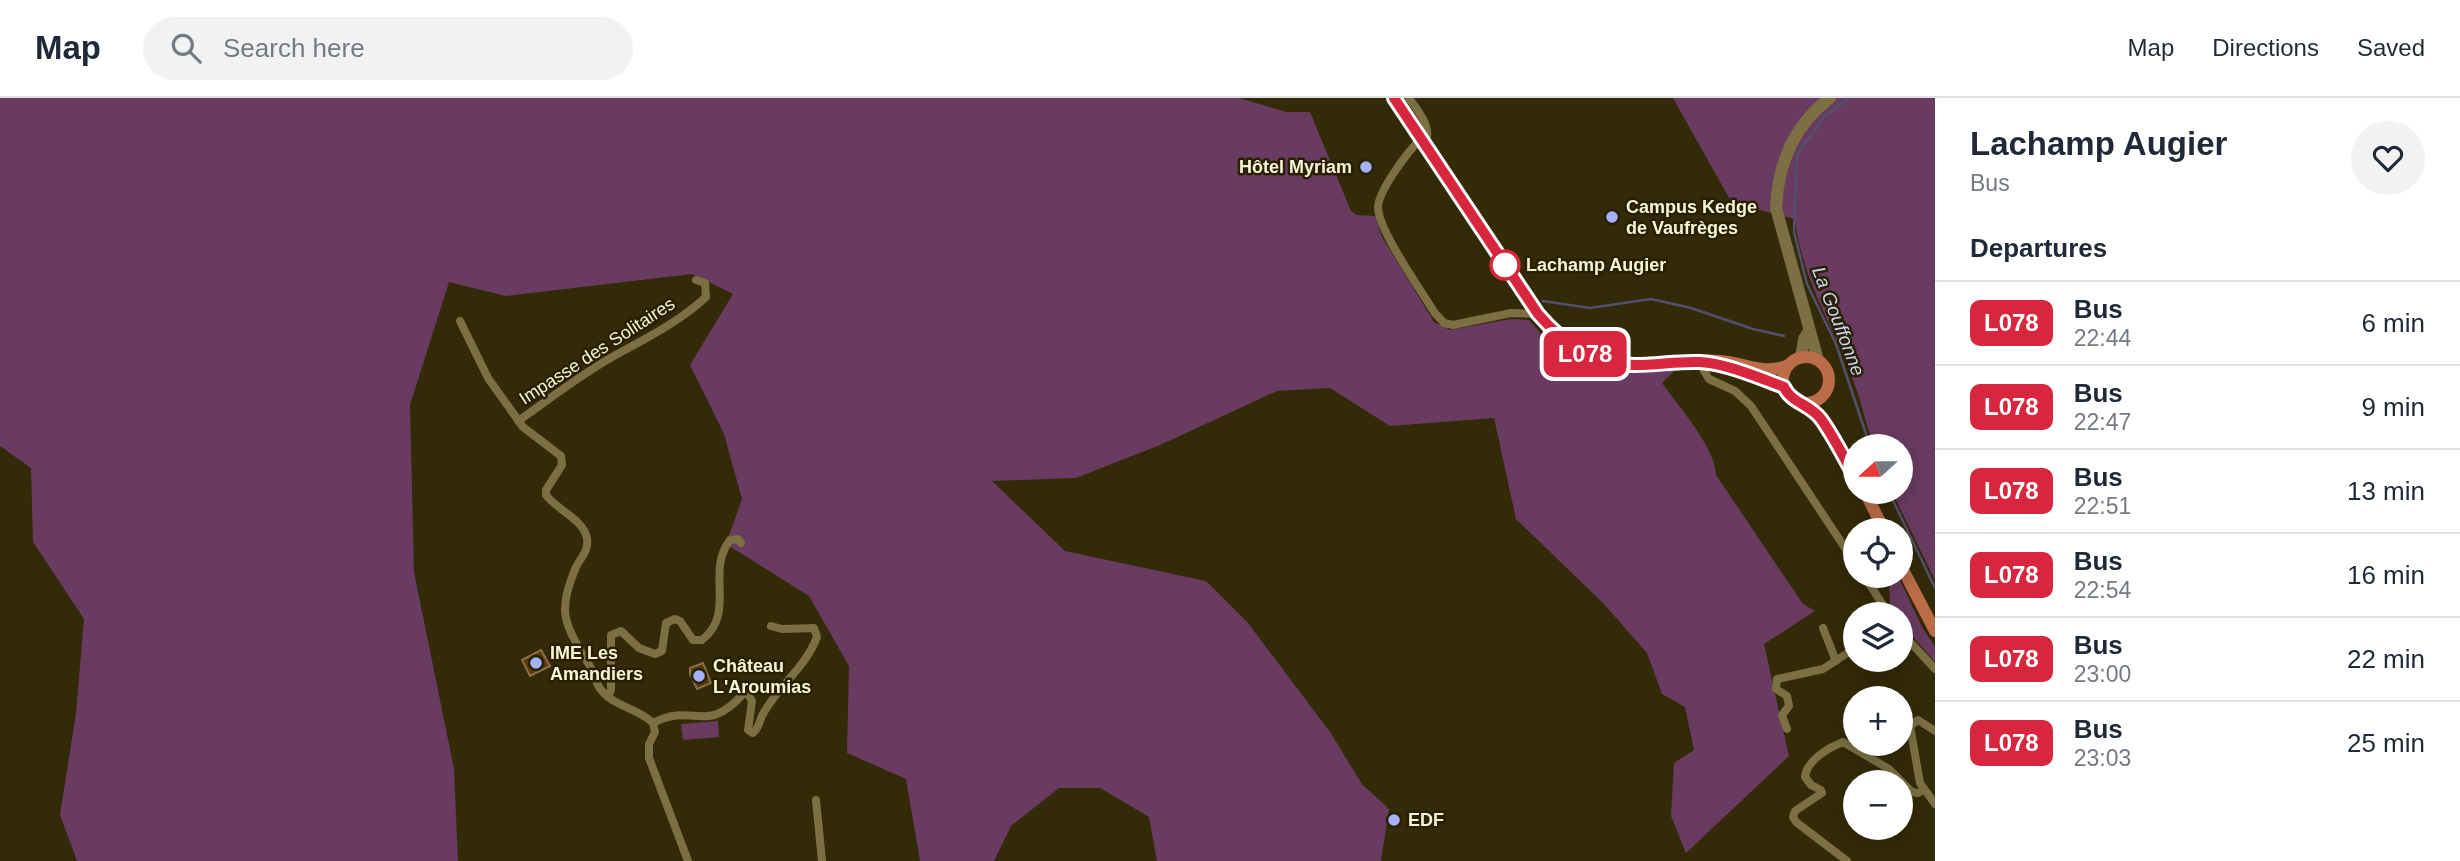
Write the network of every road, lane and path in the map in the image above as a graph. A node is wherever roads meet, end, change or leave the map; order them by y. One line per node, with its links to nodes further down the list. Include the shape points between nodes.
1 (1394, 98): 4 (main road)
2 (1409, 98): 4 (street, via 1426,124 1428,138)
3 (1830, 98): 8 (street, via 1797,131 1784,159 1776,208)
4 (1423, 142): 6 (main road); 6 (street, via 1385,189 1378,208 1384,229 1434,312 1453,325 1511,313)
5 (696, 280): 16 (street, Impasse des Solitaires, via 707,288 699,304)
6 (1538, 314): 11 (main road, via 1557,336 1605,361)
7 (460, 321): 16 (street, via 488,378)
8 (1809, 331): 9 (street); 10 (street)
9 (1801, 358): 10 (main road); 12 (main road)
10 (1818, 360): 14 (main road, via 1829,377)
11 (1703, 366): 12 (main road, via 1735,363 1772,372); 13 (main road); 20 (street, via 1709,379 1735,391 1751,406)
12 (1787, 366): 13 (main road)
13 (1784, 387): 15 (main road, via 1791,398)
14 (1822, 398): 15 (main road); 17 (main road)
15 (1803, 403): 18 (main road, via 1821,419)
16 (518, 421): 29 (street, via 563,461 546,495 580,525 587,539 566,597 566,626)
17 (1843, 444)
18 (1843, 457)
19 (741, 543): 29 (street, via 730,540 722,551 722,598 714,628 702,640 692,640 675,619 666,623 662,651 655,654 639,648 621,631 611,635)
20 (1843, 545)
21 (1913, 588): 24 (main road)
22 (771, 626): 30 (street, via 814,628 817,637 753,733 748,730 752,701 744,693 715,717 683,714)
23 (1823, 628): 27 (street)
24 (1935, 631)
25 (1913, 645): 28 (street)
26 (1843, 656): 27 (street)
27 (1836, 661): 31 (street, via 1823,669 1777,679 1776,689 1787,696 1789,706 1782,715)
28 (1935, 668)
29 (608, 697): 30 (street)
30 (653, 723): 36 (street, via 649,758)
31 (1787, 729)
32 (1935, 731): 33 (street, via 1918,720 1910,726)
33 (1924, 790): 35 (street); 38 (street, via 1912,792 1889,769 1843,742 1818,757 1805,777 1822,793 1794,811 1793,817)
34 (816, 800): 37 (street)
35 (1935, 804)
36 (688, 861)
37 (822, 861)
38 (1847, 861)

